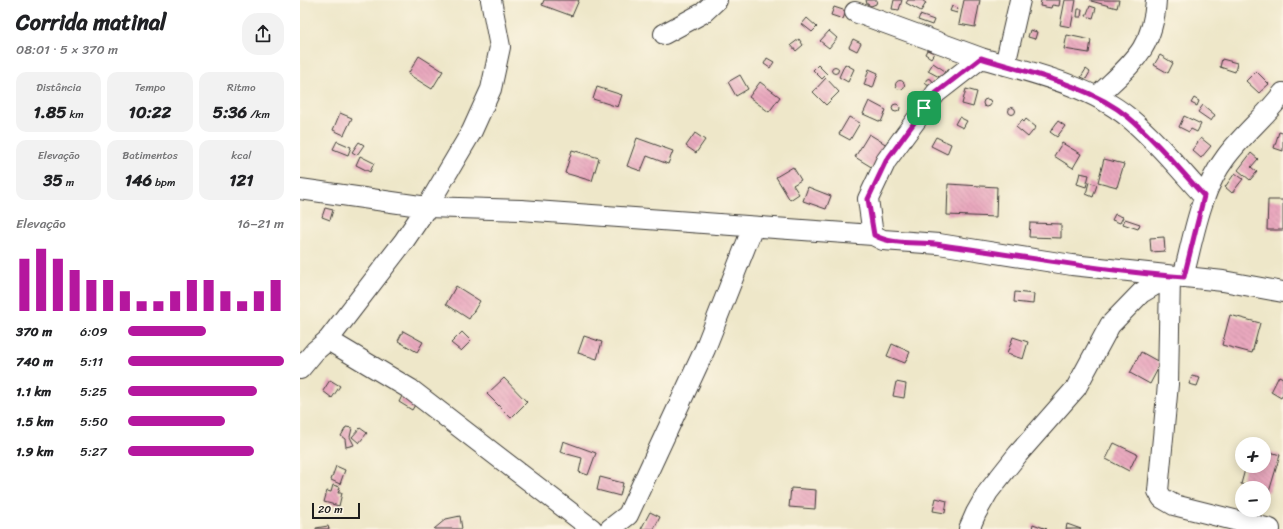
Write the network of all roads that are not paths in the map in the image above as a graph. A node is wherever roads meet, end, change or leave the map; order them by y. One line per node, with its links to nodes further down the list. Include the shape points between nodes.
1 (491, 0): 13 (street, via 500,47 491,89 472,131)
2 (717, 0): 6 (street, via 703,13)
3 (1020, 0): 8 (street)
4 (1156, 0): 10 (street, via 1151,34 1141,54)
5 (855, 12): 7 (street)
6 (664, 34)
7 (981, 58): 8 (street); 15 (street, via 936,93 886,161 868,199)
8 (1005, 65): 10 (street)
9 (1283, 93): 12 (street, via 1226,156)
10 (1097, 98): 12 (street, via 1127,116)
11 (300, 189): 13 (street)
12 (1204, 196): 16 (street)
13 (427, 207): 14 (street, via 521,210); 18 (street)
14 (753, 227): 15 (street); 22 (street, via 705,349 628,515)
15 (874, 235): 16 (street, via 883,240 939,244 1072,265)
16 (1177, 276): 17 (street); 20 (street, via 1158,491 1162,498 1174,506); 23 (street, via 1141,293 1110,325 1076,388 988,492)
17 (1283, 292)
18 (328, 340): 19 (street); 21 (street, via 410,389)
19 (300, 369)
20 (1225, 524): 24 (street)
21 (592, 529)
22 (610, 529)
23 (969, 529)
24 (1270, 529)

